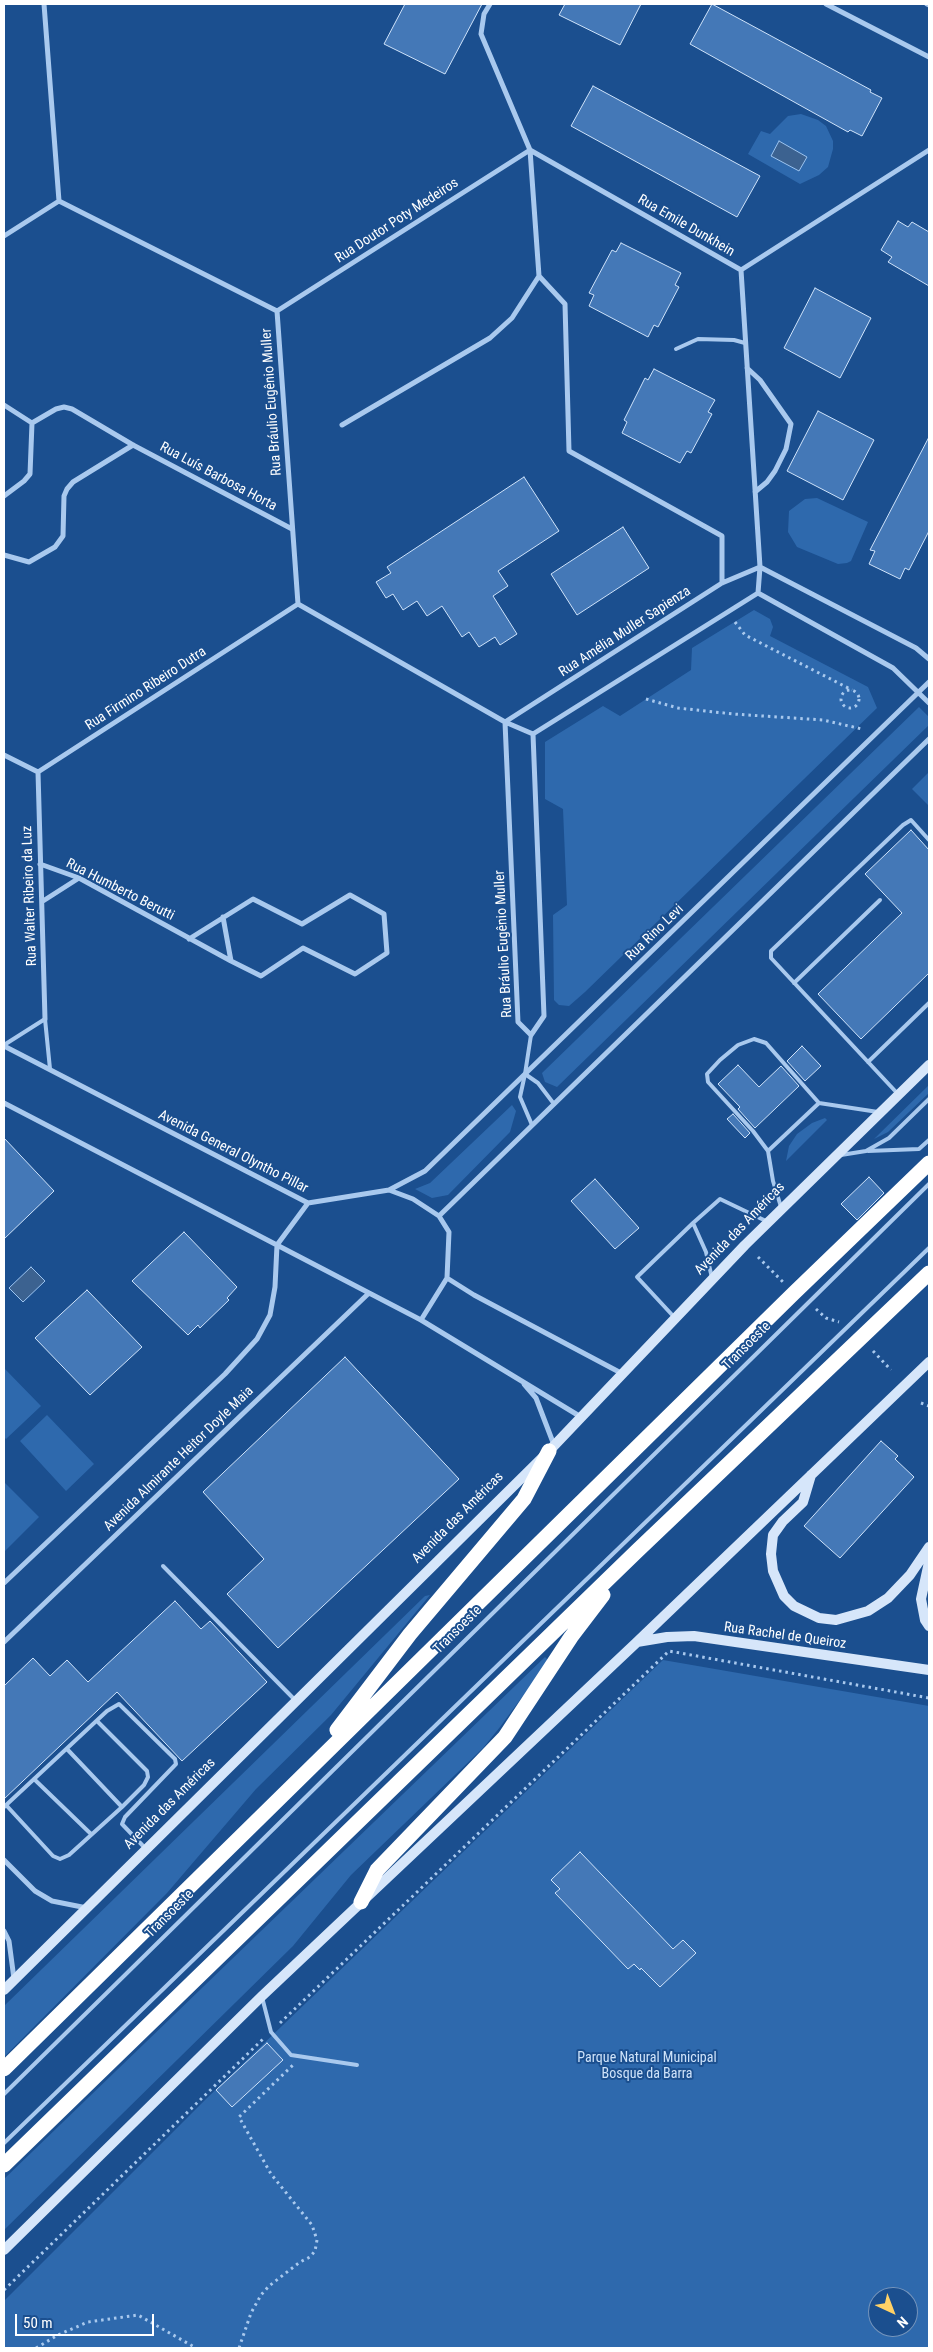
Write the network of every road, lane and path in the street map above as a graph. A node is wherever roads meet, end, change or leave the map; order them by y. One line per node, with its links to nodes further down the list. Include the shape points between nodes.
1 (44, 4): 7 (street)
2 (490, 4): 5 (street, via 484,14 481,34)
3 (826, 4): 4 (street)
4 (929, 57)
5 (530, 150): 9 (street, Rua Emile Dunkhein); 10 (street); 11 (street, Rua Doutor Poty Medeiros)
6 (929, 150): 9 (street, Rua Emile Dunkhein)
7 (59, 201): 8 (street); 11 (street, Rua Bráulio Eugênio Muller)
8 (4, 236)
9 (741, 270): 12 (street)
10 (539, 276): 17 (street, via 512,318 490,338); 24 (street, via 565,304 569,451 722,536)
11 (277, 311): 21 (street, Rua Bráulio Eugênio Muller)
12 (745, 343): 13 (lane, via 698,339); 14 (street)
13 (676, 349)
14 (747, 368): 19 (street); 19 (street, via 760,380 791,424 786,449 775,470)
15 (4, 406): 16 (street)
16 (32, 423): 18 (street, Rua Luís Barbosa Horta, via 64,407); 20 (street, via 30,474)
17 (342, 425)
18 (133, 444): 21 (street, Rua Luís Barbosa Horta); 22 (street, via 67,489 63,536 56,547 29,562)
19 (755, 492): 23 (street)
20 (4, 496)
21 (292, 529): 26 (street, Rua Bráulio Eugênio Muller)
22 (4, 555)
23 (760, 567): 24 (street, Rua Amélia Muller Sapienza); 25 (street); 28 (street, via 916,648)
24 (722, 583): 34 (street, Rua Amélia Muller Sapienza)
25 (758, 593): 31 (street, via 893,668); 36 (street)
26 (298, 604): 34 (street); 39 (street, Rua Firmino Ribeiro Dutra)
27 (735, 622): 30 (path, via 745,636)
28 (929, 659)
29 (929, 682): 31 (street, Rua Rino Levi)
30 (852, 690): 30 (path, via 841,694 840,700 846,707 853,708 858,701 858,695)
31 (918, 693): 33 (street); 56 (street, Rua Rino Levi)
32 (646, 699): 35 (path, via 678,708 823,720)
33 (929, 704)
34 (505, 722): 36 (street); 51 (street, Rua Bráulio Eugênio Muller, via 518,1022)
35 (862, 729)
36 (532, 734): 51 (street, via 544,1016)
37 (929, 739): 61 (street)
38 (4, 755): 39 (street)
39 (38, 772): 41 (street, Rua Walter Ribeiro da Luz)
40 (929, 840): 48 (lane, via 911,820 903,825 771,951 771,958)
41 (40, 864): 42 (street, Rua Humberto Berutti); 44 (street, Rua Walter Ribeiro da Luz)
42 (79, 878): 44 (street); 46 (street, Rua Humberto Berutti)
43 (880, 900): 48 (lane)
44 (43, 901): 50 (street, Rua Walter Ribeiro da Luz)
45 (223, 917): 46 (street, Rua Humberto Berutti); 47 (street); 47 (street, Rua Humberto Berutti, via 253,899 302,924 350,895 384,914 387,953 354,974 303,948 261,976)
46 (189, 938): 47 (street, Rua Humberto Berutti)
47 (231, 961)
48 (794, 983): 53 (lane)
49 (929, 1003): 53 (lane)
50 (45, 1019): 52 (lane); 55 (lane)
51 (531, 1035): 56 (lane)
52 (4, 1045): 55 (street, Avenida General Olyntho Pillar)
53 (868, 1062): 57 (lane)
54 (929, 1065): 57 (main road, Avenida das Américas)
55 (50, 1069): 71 (street, Avenida General Olyntho Pillar)
56 (525, 1074): 61 (lane, via 538,1082); 63 (lane, via 520,1097); 70 (street, Rua Rino Levi, via 425,1171)
57 (899, 1095): 62 (main road, Avenida das Américas)
58 (929, 1099): 66 (lane, via 889,1138)
59 (4, 1103): 76 (street)
60 (819, 1103): 62 (lane); 65 (lane); 65 (lane, via 766,1043 754,1039 738,1045 720,1060 707,1074 708,1082)
61 (554, 1104): 63 (street)
62 (881, 1112): 67 (main road, Avenida das Américas)
63 (532, 1125): 73 (street)
64 (929, 1140): 66 (lane, via 919,1150)
65 (768, 1151): 72 (lane)
66 (866, 1151): 67 (lane)
67 (836, 1156): 72 (main road, Avenida das Américas)
68 (929, 1163): 115 (highway)
69 (929, 1184): 128 (lane, Transoeste)
70 (389, 1190): 71 (street, Avenida General Olyntho Pillar); 73 (street, Avenida General Olyntho Pillar, via 413,1199)
71 (308, 1203): 76 (street)
72 (781, 1209): 74 (main road, Avenida das Américas)
73 (439, 1216): 80 (street, via 449,1232)
74 (768, 1222): 75 (lane, via 720,1199); 81 (main road, Avenida das Américas)
75 (693, 1223): 81 (lane, via 706,1252); 85 (lane, via 637,1277)
76 (277, 1245): 83 (street); 102 (street, via 270,1315 257,1338 225,1374)
77 (929, 1248): 129 (lane)
78 (758, 1257): 82 (path)
79 (929, 1273): 99 (highway)
80 (447, 1278): 86 (street); 91 (street)
81 (713, 1280): 85 (main road, Avenida das Américas)
82 (787, 1286)
83 (369, 1292): 86 (street); 104 (street, Avenida Almirante Heitor Doyle Maia)
84 (813, 1306): 87 (path, via 826,1318)
85 (675, 1318): 91 (main road, Avenida das Américas)
86 (421, 1320): 92 (street)
87 (842, 1323)
88 (873, 1351): 90 (path)
89 (929, 1362): 97 (main road)
90 (891, 1370)
91 (621, 1373): 95 (main road, Avenida das Américas)
92 (520, 1380): 95 (street); 96 (street, via 536,1398)
93 (921, 1403): 94 (path)
94 (929, 1406)
95 (581, 1417): 96 (main road, Avenida das Américas)
96 (551, 1448): 108 (main road, Avenida das Américas); 115 (highway, via 524,1499 410,1634 340,1728 241,1826)
97 (812, 1474): 98 (main road, via 803,1502 773,1535 773,1571 784,1596 794,1606 819,1618 836,1620 868,1611 888,1598 910,1575); 105 (main road)
98 (929, 1547)
99 (637, 1551): 118 (highway, via 571,1637 505,1737 377,1870); 130 (highway)
100 (929, 1562): 103 (main road, via 921,1599)
101 (163, 1566): 108 (lane)
102 (4, 1583)
103 (929, 1626)
104 (4, 1642)
105 (636, 1643): 106 (main road, Rua Rachel de Queiroz, via 694,1636); 118 (main road)
106 (929, 1670)
107 (929, 1698): 124 (path, via 669,1651)
108 (296, 1701): 116 (main road, Avenida das Américas)
109 (97, 1721): 110 (lane); 113 (lane, via 148,1777); 116 (lane, via 119,1704 175,1759 173,1770 125,1817 122,1824)
110 (66, 1749): 111 (lane); 113 (lane)
111 (34, 1779): 112 (lane); 114 (lane)
112 (5, 1806): 114 (lane, via 53,1856 60,1859 69,1855)
113 (122, 1807): 114 (lane)
114 (91, 1834)
115 (235, 1842): 127 (highway)
116 (147, 1850): 119 (main road, Avenida das Américas)
117 (4, 1860): 119 (street, via 35,1891 52,1901)
118 (361, 1902): 123 (main road)
119 (87, 1908): 121 (main road, Avenida das Américas)
120 (4, 1931): 121 (street, via 9,1941)
121 (14, 1980): 122 (main road, Avenida das Américas)
122 (4, 1990)
123 (262, 1996): 124 (lane); 131 (main road)
124 (271, 2032): 125 (lane, via 291,2055); 132 (path)
125 (303, 2056): 126 (lane); 135 (path, via 239,2117 271,2174 312,2225 317,2240 315,2251 261,2295)
126 (357, 2065)
127 (4, 2069)
128 (4, 2094)
129 (4, 2143)
130 (4, 2165)
131 (4, 2250)
132 (4, 2290)
133 (36, 2348): 134 (path, via 88,2322 138,2315)
134 (196, 2348)
135 (239, 2348)

